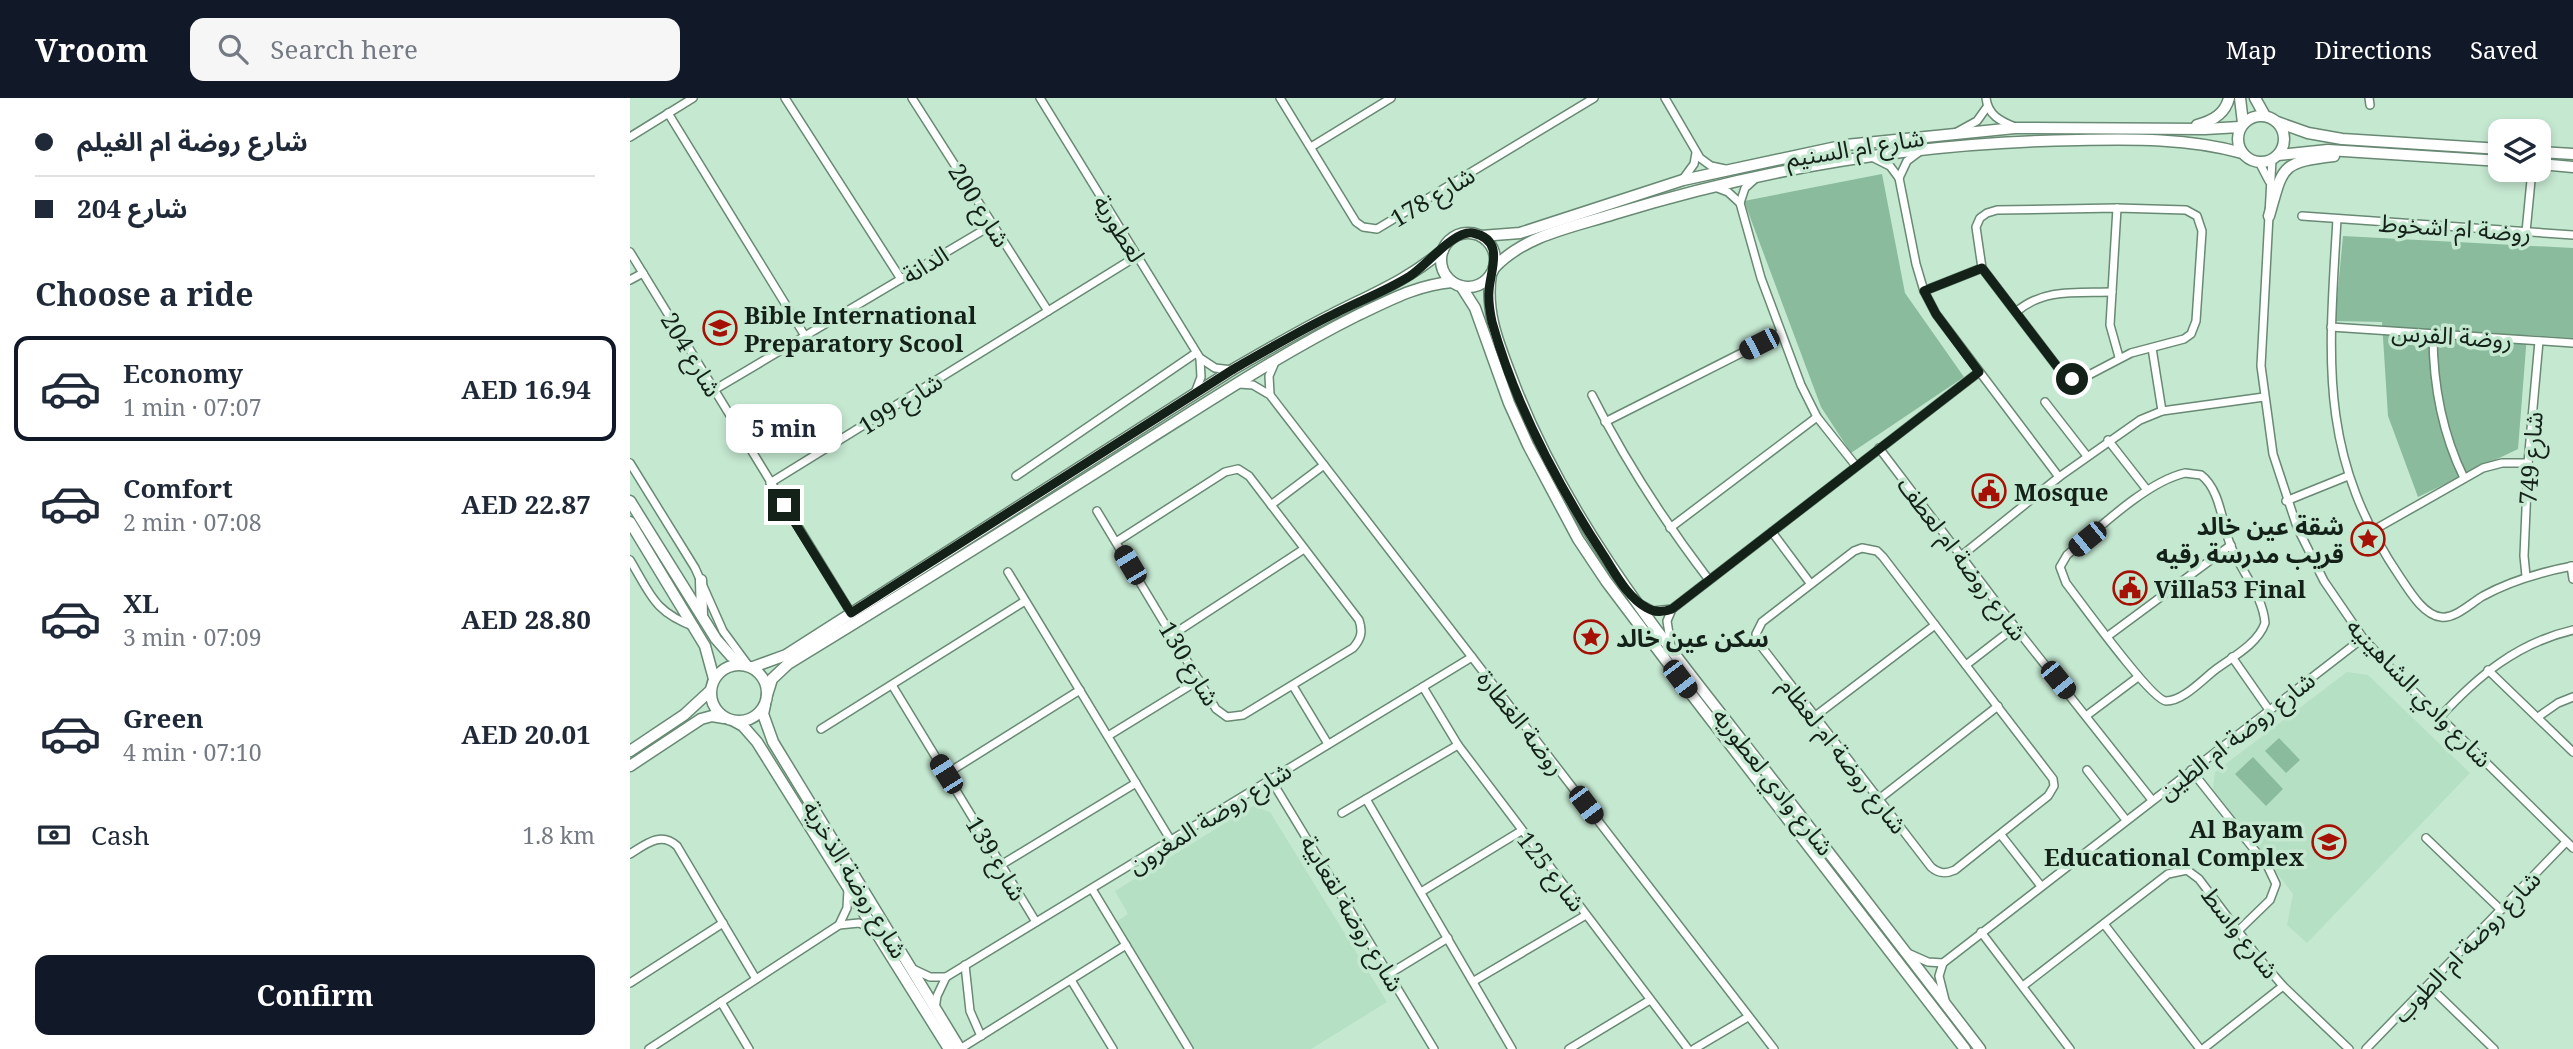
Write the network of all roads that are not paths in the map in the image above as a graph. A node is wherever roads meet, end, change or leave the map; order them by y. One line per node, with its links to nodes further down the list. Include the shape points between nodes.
1 (692, 98): 13 (street)
2 (785, 98): 57 (street)
3 (912, 98): 47 (street, شارع 200)
4 (1040, 98): 53 (street, لعطورية)
5 (1280, 98): 21 (street, شارع 178)
6 (1391, 98): 21 (street)
7 (1594, 98): 21 (street, شارع 178, via 1377,229 1356,222)
8 (1665, 98): 24 (street)
9 (2229, 98): 18 (main road, via 2224,111 2210,121)
10 (2240, 98): 16 (main road)
11 (2255, 98): 14 (main road)
12 (1987, 102): 17 (street, via 1996,117); 19 (street, via 1978,121)
13 (668, 113): 20 (street); 67 (street)
14 (2265, 116): 15 (main road); 16 (main road)
15 (2277, 122): 22 (main road, via 2333,138); 30 (main road, via 2284,135)
16 (2242, 125): 18 (main road, شارع ام السنيم); 26 (main road, via 2237,140)
17 (2015, 128): 18 (main road, شارع ام السنيم); 19 (main road, شارع ام السنيم)
18 (2175, 129)
19 (1955, 132): 35 (main road, شارع ام السنيم, via 1846,145)
20 (630, 137)
21 (1311, 147)
22 (2488, 148)
23 (1922, 150): 26 (main road, شارع ام السنيم, via 2089,140 2184,142); 29 (main road, شارع ام السنيم); 37 (street, via 1907,161)
24 (1696, 152): 35 (street, via 1705,163); 38 (street, via 1692,169)
25 (2375, 152): 30 (main road, via 2312,150); 31 (main road); 44 (main road, via 2312,159 2288,168 2280,178)
26 (2242, 153): 32 (main road)
27 (2551, 153): 28 (main road)
28 (2573, 154)
29 (1872, 157): 36 (main road, شارع ام السنيم); 37 (street, via 1890,166)
30 (2275, 157): 32 (main road); 40 (street, شارع وادي الشاهينيه)
31 (2488, 160)
32 (2259, 162): 40 (street, شارع وادي الشاهينيه)
33 (2551, 165): 34 (main road)
34 (2573, 167)
35 (1727, 169): 38 (main road, شارع ام السنيم)
36 (1757, 177): 41 (main road, شارع ام السنيم); 42 (street, via 1745,188)
37 (1899, 178): 60 (street)
38 (1683, 180): 50 (main road, شارع ام السنيم, via 1520,233)
39 (2531, 182): 48 (street)
40 (2270, 185): 44 (street, شارع وادي الشاهينيه)
41 (1713, 187): 42 (street); 55 (main road, شارع ام السنيم, via 1536,239)
42 (1740, 203): 65 (street)
43 (2118, 208): 54 (street, via 1987,213 1976,227); 61 (street); 70 (street, via 2186,210 2197,216 2202,231 2194,329 2184,339)
44 (2269, 216): 81 (street, شارع وادي الشاهينيه, via 2261,335)
45 (2302, 216): 46 (street, روضة ام اشخوط)
46 (2337, 219): 48 (street, روضة ام اشخوط); 64 (street)
47 (992, 225): 57 (street, الدانة); 62 (street, شارع 200)
48 (2526, 232): 49 (street, روضة ام اشخوط)
49 (2573, 235)
50 (1481, 236): 51 (main road, via 1463,233); 55 (main road, via 1492,248)
51 (1443, 250): 59 (main road, via 1442,267); 74 (main road, via 1396,284)
52 (630, 252): 56 (street, شارع 204)
53 (1137, 256): 62 (street, شارع 199); 71 (street, لعطورية)
54 (1982, 268): 60 (street); 63 (street)
55 (1493, 271): 59 (main road, via 1478,285); 119 (main road, شارع وادي لعطوريه, via 1492,321 1520,399 1583,524)
56 (643, 273): 58 (street); 77 (street, شارع 204)
57 (901, 279): 67 (street, الدانة)
58 (630, 280)
59 (1456, 284): 73 (main road, via 1431,283 1401,294); 227 (main road, شارع وادي لعطوريه, via 1475,308 1514,414 1578,539 1695,699)
60 (1924, 291): 75 (street)
61 (2112, 292): 63 (street, via 2045,295); 72 (street, via 2111,332)
62 (1048, 311): 97 (street, شارع 199)
63 (2016, 312): 72 (street, via 2072,379 2085,377)
64 (2331, 327): 66 (street, روضة الفرس); 94 (street, via 2332,390)
65 (1781, 332): 84 (street); 85 (street)
66 (2433, 334): 68 (street, روضة الفرس); 96 (street, via 2441,413)
67 (804, 336): 77 (street, الدانة)
68 (2539, 341): 69 (street, روضة الفرس); 90 (street, شارع 749)
69 (2573, 343)
70 (2152, 348): 72 (street); 83 (street)
71 (1198, 356): 74 (street, via 1215,368); 78 (street, via 1201,377); 93 (street)
72 (2119, 357)
73 (1277, 359): 76 (main road); 79 (street, via 1269,376)
74 (1232, 370): 78 (main road)
75 (1979, 372): 87 (street); 95 (street)
76 (1234, 385): 79 (street, via 1253,385); 146 (main road, via 788,664 772,679)
77 (714, 390): 97 (street, شارع 204)
78 (1195, 393): 122 (main road)
79 (1270, 395): 91 (street, روضة الغطارة)
80 (1592, 395): 85 (street)
81 (2264, 397): 83 (street); 100 (street, شارع وادي الشاهينيه)
82 (2045, 402): 88 (street)
83 (2162, 411): 86 (street)
84 (1817, 417): 92 (street); 104 (street)
85 (1605, 422): 104 (street)
86 (2108, 440): 88 (street); 98 (street)
87 (1879, 448): 92 (street); 110 (street, شارع روضة ام لعطف)
88 (2087, 456): 95 (street)
89 (630, 463): 116 (street)
90 (2528, 463): 96 (street, via 2489,465); 114 (street, شارع 749)
91 (1324, 465): 101 (street); 132 (street, روضة الغطارة)
92 (1856, 467): 106 (street)
93 (1016, 476)
94 (2348, 476): 100 (street); 105 (street)
95 (2059, 477): 110 (street)
96 (2464, 478): 105 (street)
97 (770, 483): 122 (street, شارع 204)
98 (2147, 490): 108 (street, via 2175,475 2201,475 2211,487); 129 (street, via 2067,555 2060,567 2066,583)
99 (630, 500): 123 (main road)
100 (2286, 501): 130 (street, شارع وادي الشاهينيه, via 2315,564)
101 (1271, 505): 107 (street, شارع 130, via 1249,476 1238,469 1225,472); 109 (street, شارع 130)
102 (1097, 511): 107 (street, شارع 130)
103 (630, 522): 126 (main road)
104 (1670, 528): 117 (street)
105 (2372, 531): 114 (street, via 2413,595 2440,617 2454,615)
106 (1772, 532): 117 (street); 118 (street)
107 (1116, 542): 128 (street, شارع 130)
108 (2231, 545): 129 (street); 133 (street, via 2265,623 2256,638)
109 (1304, 550): 128 (street); 141 (street, شارع 130, via 1359,620 1362,635 1353,648)
110 (1961, 556): 125 (street, شارع روضة ام لعطف)
111 (630, 560): 126 (street, via 662,610)
112 (2572, 566): 114 (street); 115 (street)
113 (1008, 572): 120 (street)
114 (2526, 576)
115 (2573, 579)
116 (701, 580): 123 (main road); 134 (street, via 719,623)
117 (1709, 580): 121 (street)
118 (1810, 583): 124 (street, شارع روضة ام لعظام, via 1854,551 1869,548 1884,557); 150 (street, شارع روضة ام لعظام, via 1762,622 1756,634 1762,650)
119 (1635, 600): 121 (street, via 1653,611); 131 (main road, شارع وادي لعطوريه)
120 (1025, 601): 140 (street); 143 (street)
121 (1672, 609): 131 (street, via 1666,629)
122 (851, 613): 134 (main road, via 786,655)
123 (702, 617): 134 (main road, via 724,649)
124 (1935, 625): 135 (street, شارع روضة ام لعظام); 150 (street)
125 (2015, 627): 135 (street); 149 (street, شارع روضة ام لعطف)
126 (695, 628): 138 (main road)
127 (2573, 630): 136 (street, via 2521,648)
128 (1172, 635): 139 (street, شارع 130)
129 (2108, 636): 137 (street)
130 (2363, 638): 148 (street, شارع روضة ام الطين); 152 (street, شارع وادي الشاهينيه)
131 (1673, 651): 196 (main road, شارع وادي لعطوريه)
132 (1472, 657): 142 (street, شارع روضة المغرون); 213 (street, روضة الغطارة)
133 (2232, 657): 137 (street, via 2174,700 2160,700); 148 (street)
134 (747, 665): 138 (main road, via 723,669); 146 (main road, via 763,678)
135 (1966, 665): 147 (street, شارع روضة ام لعظام)
136 (2488, 670): 151 (street); 152 (street)
137 (2138, 677): 149 (street)
138 (714, 679): 144 (main road)
139 (1199, 680): 141 (street, شارع 130, via 1216,709 1227,717 1243,715); 155 (street)
140 (892, 685): 154 (street); 165 (street, شارع 139)
141 (1293, 686): 157 (street)
142 (1423, 687): 157 (street, شارع روضة المغرون); 159 (street, شارع 125)
143 (1080, 690): 155 (street); 165 (street)
144 (710, 691): 153 (main road, via 714,707); 156 (main road)
145 (2573, 697): 151 (street)
146 (766, 700): 153 (main road, via 752,718); 199 (main road, شارع روضة الذخرية, via 763,714 773,742)
147 (1998, 706): 169 (street); 174 (street, شارع روضة ام لعظام, via 2051,774 2054,786)
148 (2269, 710): 163 (street, شارع روضة ام الطين)
149 (2087, 716): 170 (street, شارع روضة ام لعطف)
150 (1814, 717): 169 (street, شارع روضة ام لعظام)
151 (2538, 717): 161 (street)
152 (2440, 718): 177 (street, شارع وادي الشاهينيه)
153 (730, 719): 162 (main road, via 701,719); 182 (main road, شارع روضة الذخرية, via 757,743)
154 (821, 729)
155 (1108, 736): 167 (street)
156 (642, 743): 158 (street); 160 (main road)
157 (1328, 744): 166 (street, شارع روضة المغرون)
158 (630, 745)
159 (1458, 745): 168 (street); 173 (street, شارع 125)
160 (630, 751)
161 (2573, 752)
162 (630, 766)
163 (2190, 770): 170 (street, شارع روضة ام الطين); 192 (street, via 2268,867 2276,884 2270,900)
164 (2087, 771): 172 (street)
165 (946, 774): 180 (street, شارع 139)
166 (1270, 778): 176 (street, شارع روضة المغرون); 200 (street, شارع روضة لقعابية)
167 (1136, 783): 176 (street); 180 (street)
168 (1366, 799): 171 (street); 184 (street)
169 (1879, 799): 174 (street, شارع روضة ام لعظام, via 1936,872 1955,870)
170 (2152, 800): 172 (street, شارع روضة ام الطين)
171 (1342, 813)
172 (2126, 820): 181 (street, شارع روضة ام الطين)
173 (1521, 831): 184 (street); 186 (street, شارع 125)
174 (2001, 835): 181 (street)
175 (2426, 838): 185 (street)
176 (1170, 839): 183 (street, شارع روضة المغرون)
177 (2566, 842): 178 (street, شارع وادي الشاهينيه); 185 (street, شارع روضة ام الطوب)
178 (2573, 848)
179 (630, 854): 188 (street, via 656,839 671,840)
180 (1001, 865): 187 (street, شارع 139)
181 (2041, 886): 193 (street, شارع روضة ام الطين)
182 (848, 889): 190 (street, via 847,908); 191 (main road, شارع روضة الذخرية)
183 (1091, 889): 187 (street, شارع روضة المغرون); 195 (street)
184 (1420, 892): 194 (street)
185 (2501, 910): 208 (street, شارع روضة ام الطوب)
186 (1586, 915): 204 (street); 209 (street, شارع 125)
187 (1037, 922): 198 (street, شارع روضة المغرون)
188 (723, 923): 202 (street); 205 (street)
189 (2104, 924): 192 (street, شارع واسط, via 2168,874 2186,870 2199,879); 206 (street, شارع واسط); 230 (street)
190 (839, 925): 191 (street, via 859,923); 202 (street)
191 (872, 928): 217 (main road, شارع روضة الذخرية)
192 (2238, 931): 207 (street, شارع واسط)
193 (1981, 932): 197 (street, شارع روضة ام الطين); 206 (street)
194 (1448, 938): 200 (street); 204 (street)
195 (1126, 945): 203 (street); 220 (street)
196 (1905, 951): 197 (street); 211 (main road, شارع وادي لعطوريه)
197 (1943, 963): 211 (street, via 1940,983)
198 (965, 965): 201 (street, شارع روضة المغرون); 214 (street, via 970,1011)
199 (910, 967): 201 (street, via 923,975); 212 (main road, شارع روضة الذخرية)
200 (1390, 974): 221 (street, شارع روضة لقعابية)
201 (946, 977): 212 (street)
202 (756, 979): 210 (street)
203 (1071, 979): 214 (street); 219 (street)
204 (1474, 981): 222 (street)
205 (630, 984)
206 (2023, 986): 229 (street)
207 (2283, 986): 230 (street); 231 (street, شارع واسط)
208 (2430, 986): 232 (street, شارع روضة ام الطوب); 233 (street)
209 (1650, 1000): 223 (street); 224 (street, شارع 125)
210 (720, 1002): 215 (street); 216 (street)
211 (1947, 1005): 228 (main road, شارع وادي لعطوريه)
212 (936, 1010): 218 (main road, شارع روضة الذخرية)
213 (1748, 1017): 225 (street); 226 (street, روضة الغطارة)
214 (981, 1036): 218 (street)
215 (649, 1049)
216 (749, 1049)
217 (948, 1049)
218 (960, 1049)
219 (1113, 1049)
220 (1189, 1049)
221 (1434, 1049)
222 (1512, 1049)
223 (1569, 1049)
224 (1688, 1049)
225 (1694, 1049)
226 (1774, 1049)
227 (1965, 1049)
228 (1980, 1049)
229 (2070, 1049)
230 (2202, 1049)
231 (2348, 1049)
232 (2366, 1049)
233 (2494, 1049)

